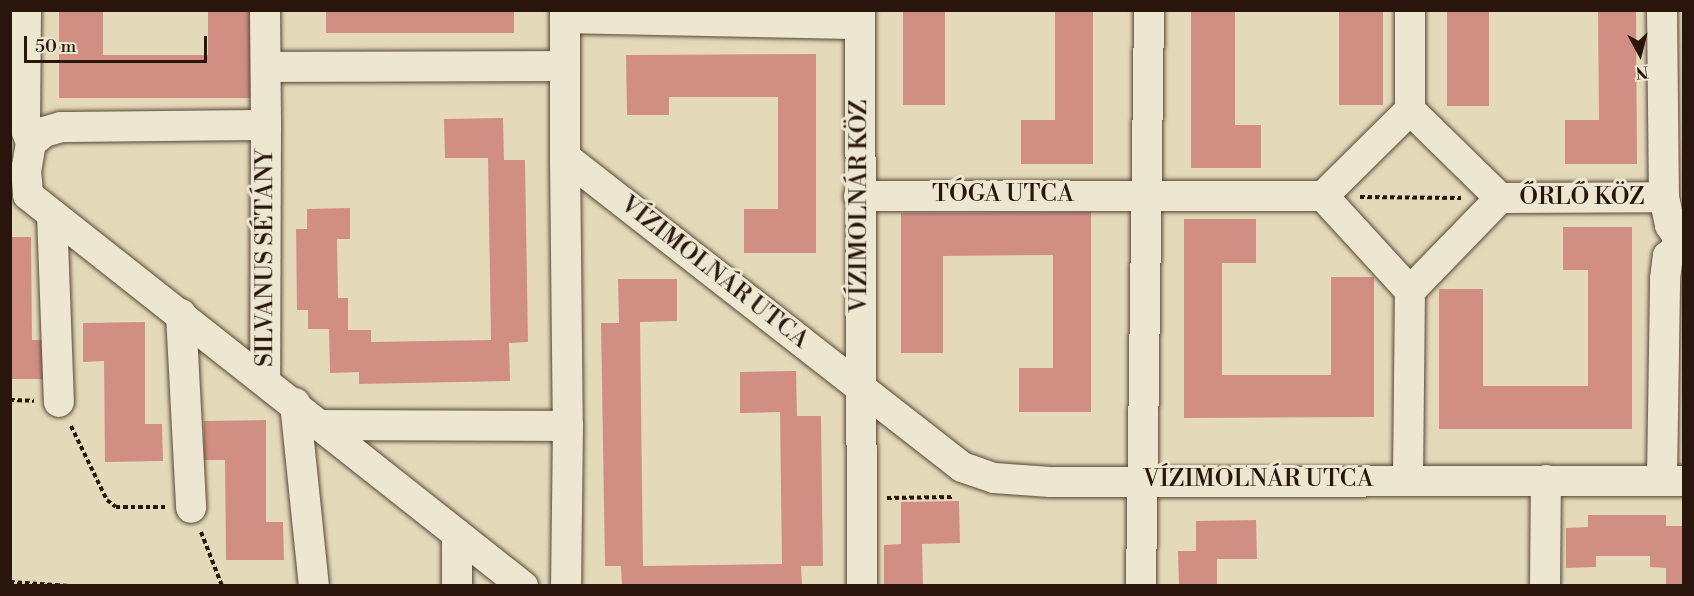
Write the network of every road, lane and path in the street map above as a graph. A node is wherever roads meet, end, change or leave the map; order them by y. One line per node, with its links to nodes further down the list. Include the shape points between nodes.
1 (26, 10): 12 (street, SILVANUS SÉTÁNY, via 25,127)
2 (266, 10): 9 (street)
3 (1149, 10): 14 (street)
4 (1410, 10): 10 (street)
5 (1662, 10): 18 (street, ŐRLŐ KÖZ)
6 (565, 14): 7 (street, VÍZIMOLNÁR KÖZ); 8 (street)
7 (860, 17): 15 (street, VÍZIMOLNÁR KÖZ)
8 (565, 66): 9 (street); 13 (street)
9 (266, 67): 11 (street)
10 (1410, 110): 16 (street); 17 (street)
11 (266, 125): 12 (street, SILVANUS SÉTÁNY, via 61,127 44,132); 23 (street, SILVANUS SÉTÁNY)
12 (31, 143): 19 (street, SILVANUS SÉTÁNY, via 26,170 28,195)
13 (565, 157): 24 (street, VÍZIMOLNÁR UTCA); 29 (street)
14 (1147, 195): 15 (street, TÓGA UTCA); 16 (street, TÓGA UTCA); 33 (street)
15 (859, 196): 24 (street, VÍZIMOLNÁR KÖZ)
16 (1323, 196): 17 (path); 21 (street)
17 (1500, 198): 18 (street, ŐRLŐ KÖZ); 21 (street)
18 (1664, 198): 20 (street, ŐRLŐ KÖZ, via 1670,225)
19 (52, 214): 22 (street, SILVANUS SÉTÁNY); 26 (street)
20 (1683, 243): 31 (street, via 1668,256 1665,279)
21 (1410, 291): 30 (street)
22 (181, 314): 23 (street, SILVANUS SÉTÁNY); 36 (street)
23 (265, 380): 27 (street, SILVANUS SÉTÁNY)
24 (862, 389): 33 (street, VÍZIMOLNÁR UTCA, via 962,467 994,478); 35 (street)
25 (10, 400): 26 (path)
26 (59, 402): 36 (path, via 107,500 116,507)
27 (295, 402): 28 (street, SILVANUS SÉTÁNY); 41 (street)
28 (324, 425): 29 (street); 37 (street, SILVANUS SÉTÁNY)
29 (568, 426): 44 (street)
30 (1408, 479): 32 (street, VÍZIMOLNÁR UTCA); 33 (street, VÍZIMOLNÁR UTCA)
31 (1673, 479): 32 (street, VÍZIMOLNÁR UTCA)
32 (1546, 480): 47 (street)
33 (1141, 481): 46 (street)
34 (953, 497): 35 (path)
35 (862, 498): 45 (street)
36 (191, 508): 40 (path)
37 (457, 534): 42 (street); 43 (street, SILVANUS SÉTÁNY)
38 (10, 582): 39 (path)
39 (69, 585)
40 (222, 585)
41 (314, 585)
42 (457, 585)
43 (523, 585)
44 (566, 585)
45 (862, 585)
46 (1141, 585)
47 (1545, 585)

